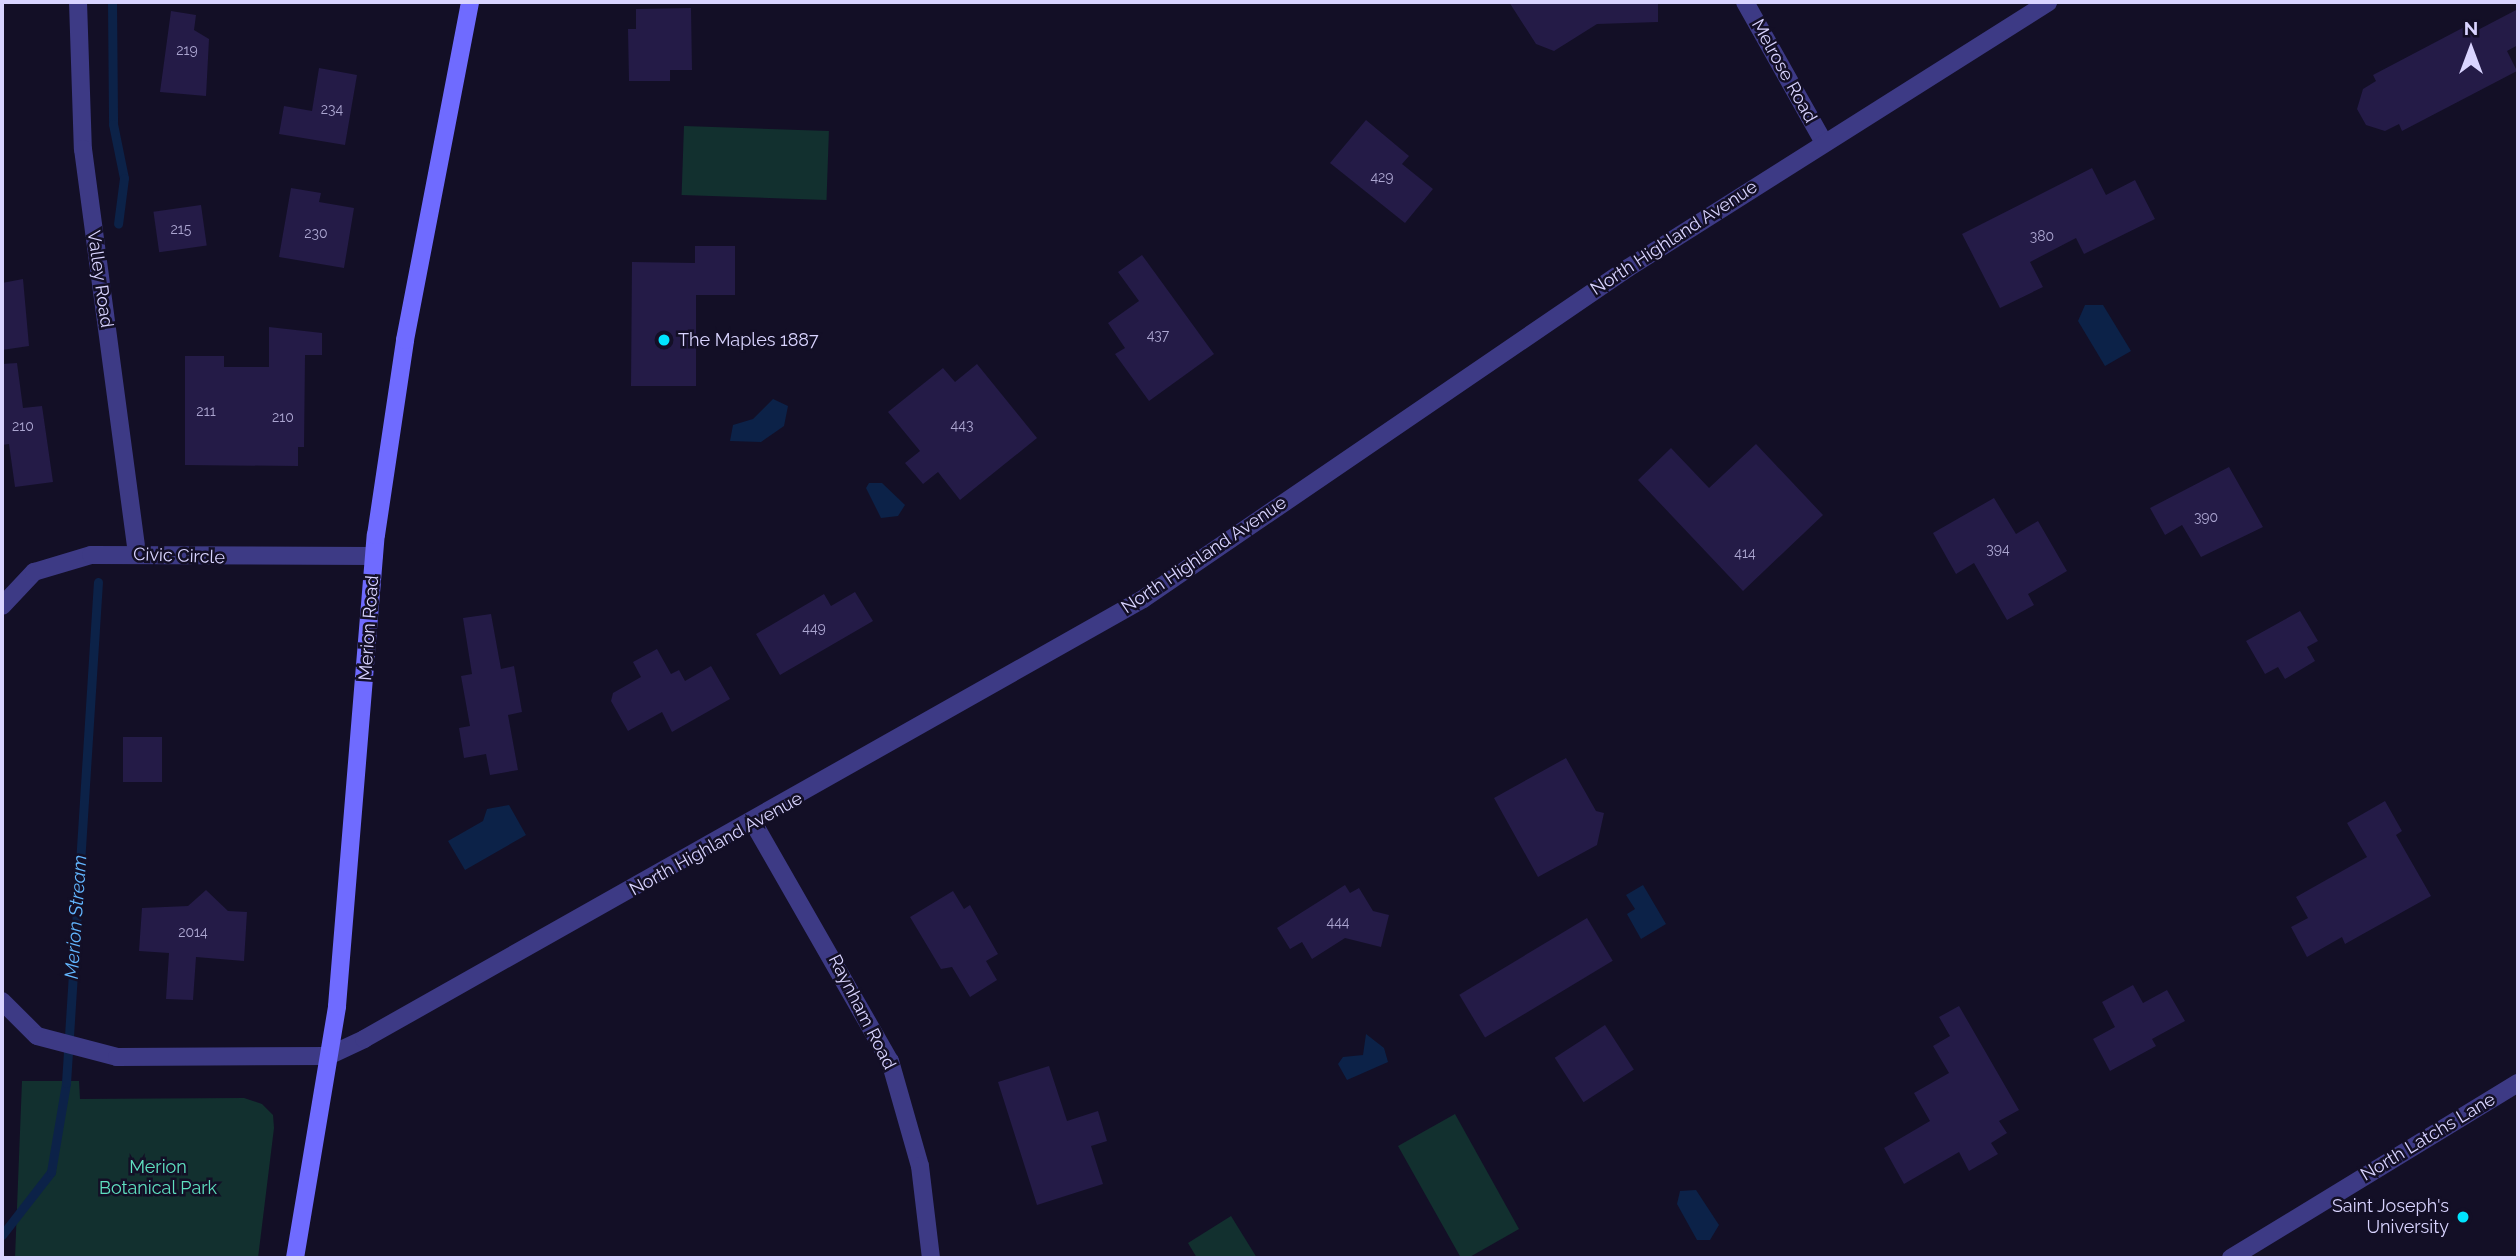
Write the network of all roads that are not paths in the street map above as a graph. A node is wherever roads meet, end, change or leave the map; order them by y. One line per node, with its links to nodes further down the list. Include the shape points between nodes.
1 (78, 2): 6 (street, Valley Road, via 83,149)
2 (470, 2): 7 (street, Merion Road, via 405,340)
3 (1745, 2): 5 (street, Melrose Road)
4 (2048, 2): 5 (street, North Highland Avenue)
5 (1822, 141): 9 (street, North Highland Avenue, via 1143,599)
6 (137, 554): 7 (street, Civic Circle); 8 (street, Civic Circle, via 61,561 34,572)
7 (374, 556): 11 (street, Merion Road)
8 (2, 606)
9 (754, 824): 11 (street, North Highland Avenue); 14 (street, Raynham Road, via 890,1061 920,1166)
10 (2, 1001): 11 (street, via 37,1036 83,1050 145,1060)
11 (328, 1056): 13 (street, Merion Road)
12 (2518, 1083): 15 (street, North Latchs Lane)
13 (295, 1258)
14 (932, 1258)
15 (2231, 1258)

